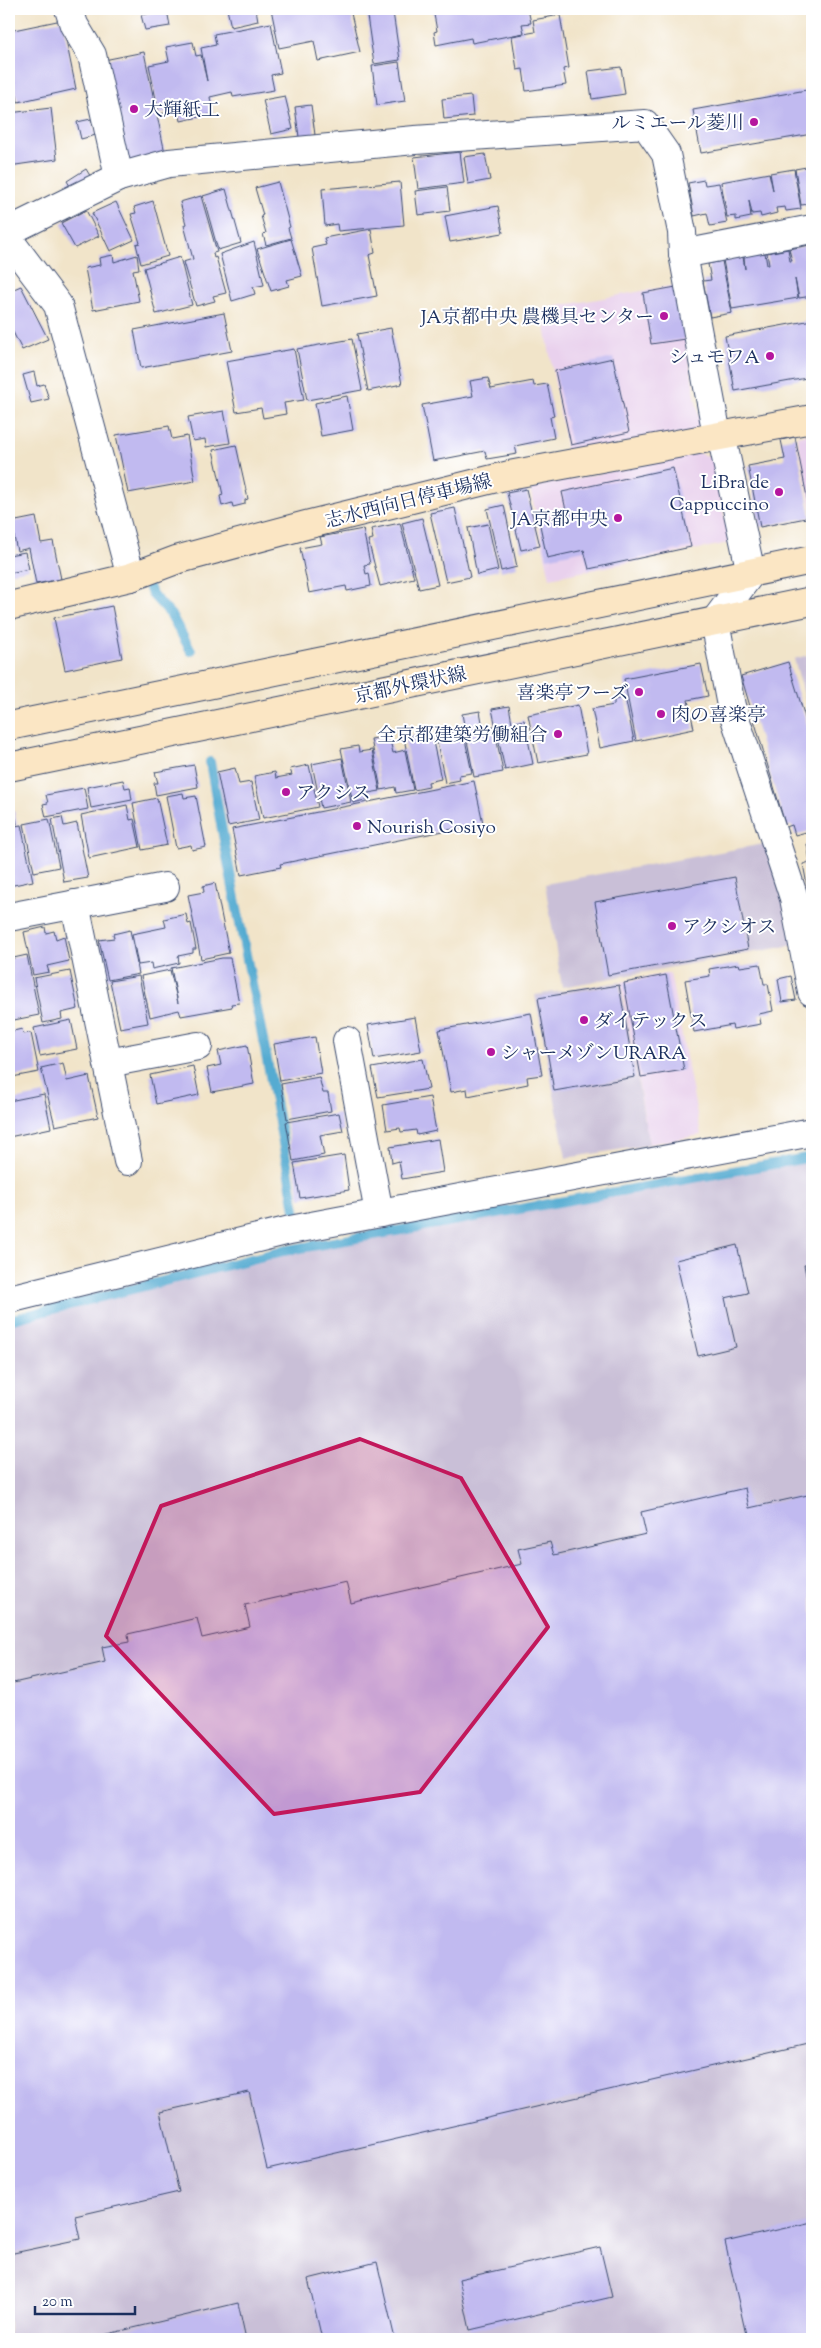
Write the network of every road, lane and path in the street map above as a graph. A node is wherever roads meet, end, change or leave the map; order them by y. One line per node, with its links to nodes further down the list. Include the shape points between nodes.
1 (69, 9): 2 (street, via 74,25 92,55)
2 (119, 177): 4 (street); 5 (street, via 170,164 415,140 645,124 666,154 682,232)
3 (812, 229): 5 (street)
4 (14, 232): 10 (street, via 58,305)
5 (682, 254): 7 (street)
6 (812, 419): 7 (street, 志水西向日停車場線)
7 (717, 435): 9 (street, via 724,448); 10 (street, 志水西向日停車場線, via 509,475 306,525 176,560)
8 (812, 560): 9 (street)
9 (750, 573): 13 (street); 14 (street)
10 (138, 574): 12 (street, 志水西向日停車場線)
11 (812, 601): 13 (street, 京都外環状線)
12 (9, 606)
13 (714, 621): 15 (street, 京都外環状線); 19 (street, via 732,706 794,898)
14 (9, 726)
15 (9, 767)
16 (165, 887): 17 (street)
17 (75, 904): 18 (street); 22 (street)
18 (9, 917)
19 (812, 992)
20 (347, 1041): 25 (street)
21 (198, 1046): 22 (street)
22 (108, 1063): 24 (street)
23 (812, 1132): 25 (street)
24 (128, 1161)
25 (379, 1213): 26 (street, via 299,1228)
26 (9, 1299)

